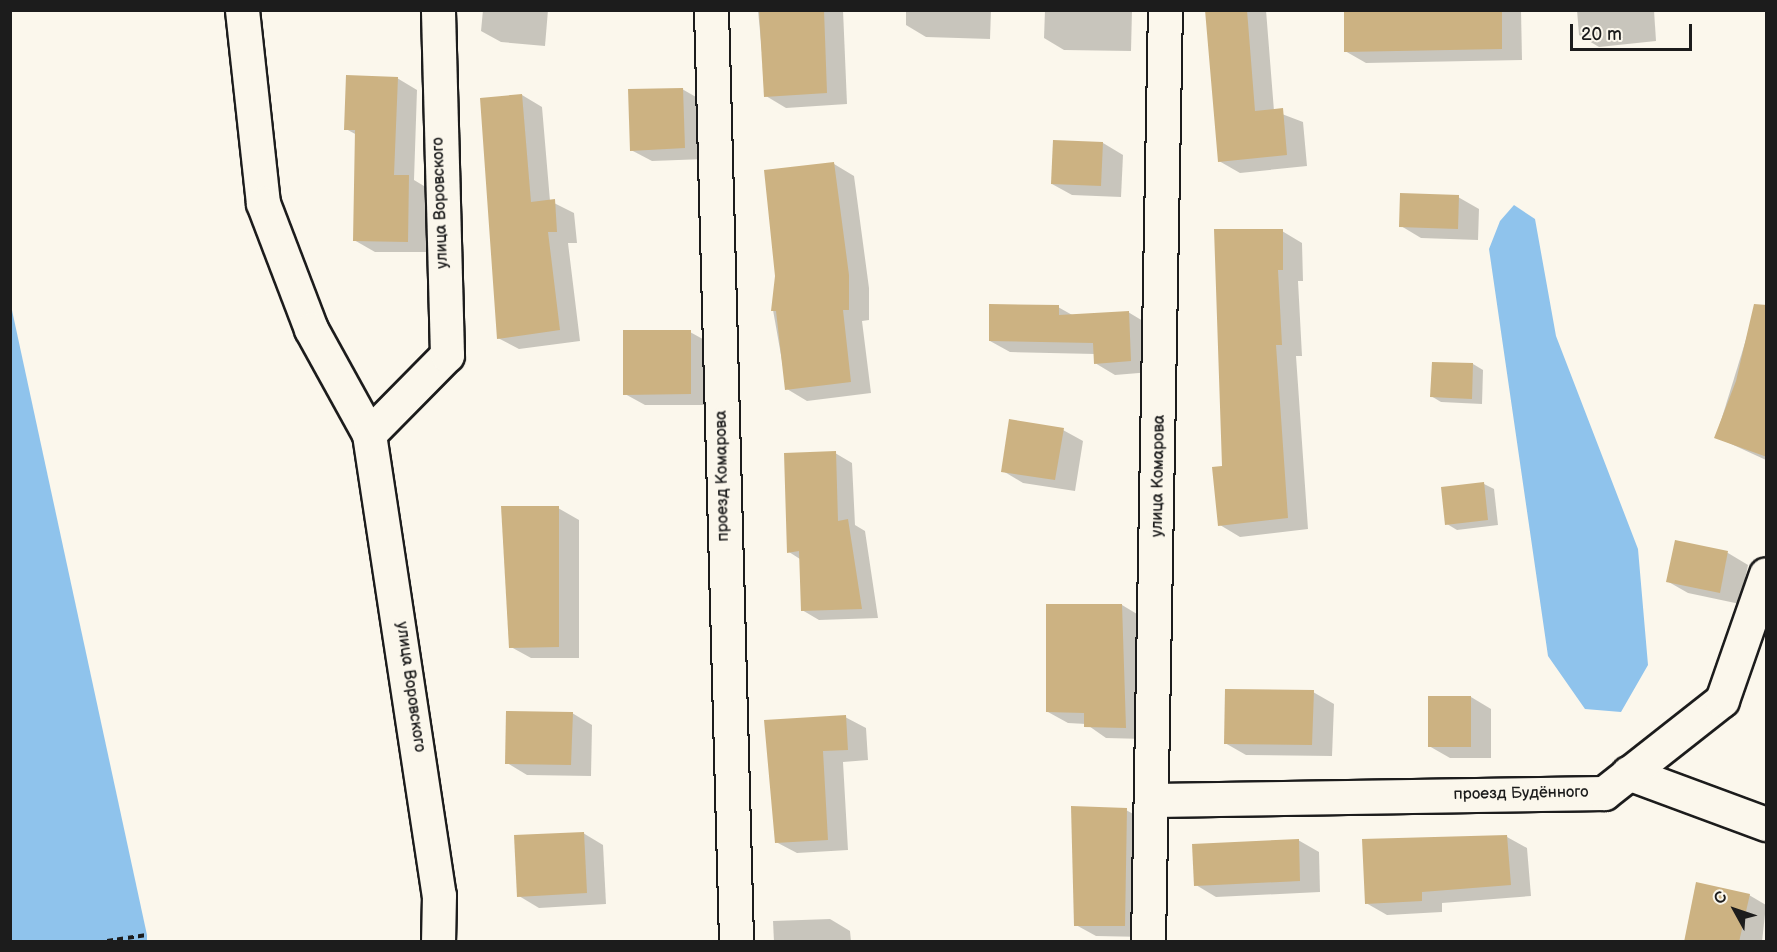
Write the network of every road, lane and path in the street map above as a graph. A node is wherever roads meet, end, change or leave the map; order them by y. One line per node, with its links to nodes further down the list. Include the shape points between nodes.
1 (242, 10): 5 (street, улица Воровского, via 263,203 311,329)
2 (438, 10): 5 (street, улица Воровского, via 447,356)
3 (711, 10): 13 (street, проезд Комарова)
4 (1165, 10): 8 (street, улица Комарова)
5 (369, 434): 12 (street, улица Воровского, via 440,895)
6 (1767, 574): 7 (street, проезд Будённого, via 1722,700)
7 (1628, 773): 8 (street, проезд Будённого, via 1604,793); 9 (street)
8 (1155, 800): 14 (street, улица Комарова)
9 (1767, 824)
10 (147, 936): 11 (path)
11 (107, 941)
12 (438, 942)
13 (735, 942)
14 (1148, 942)

